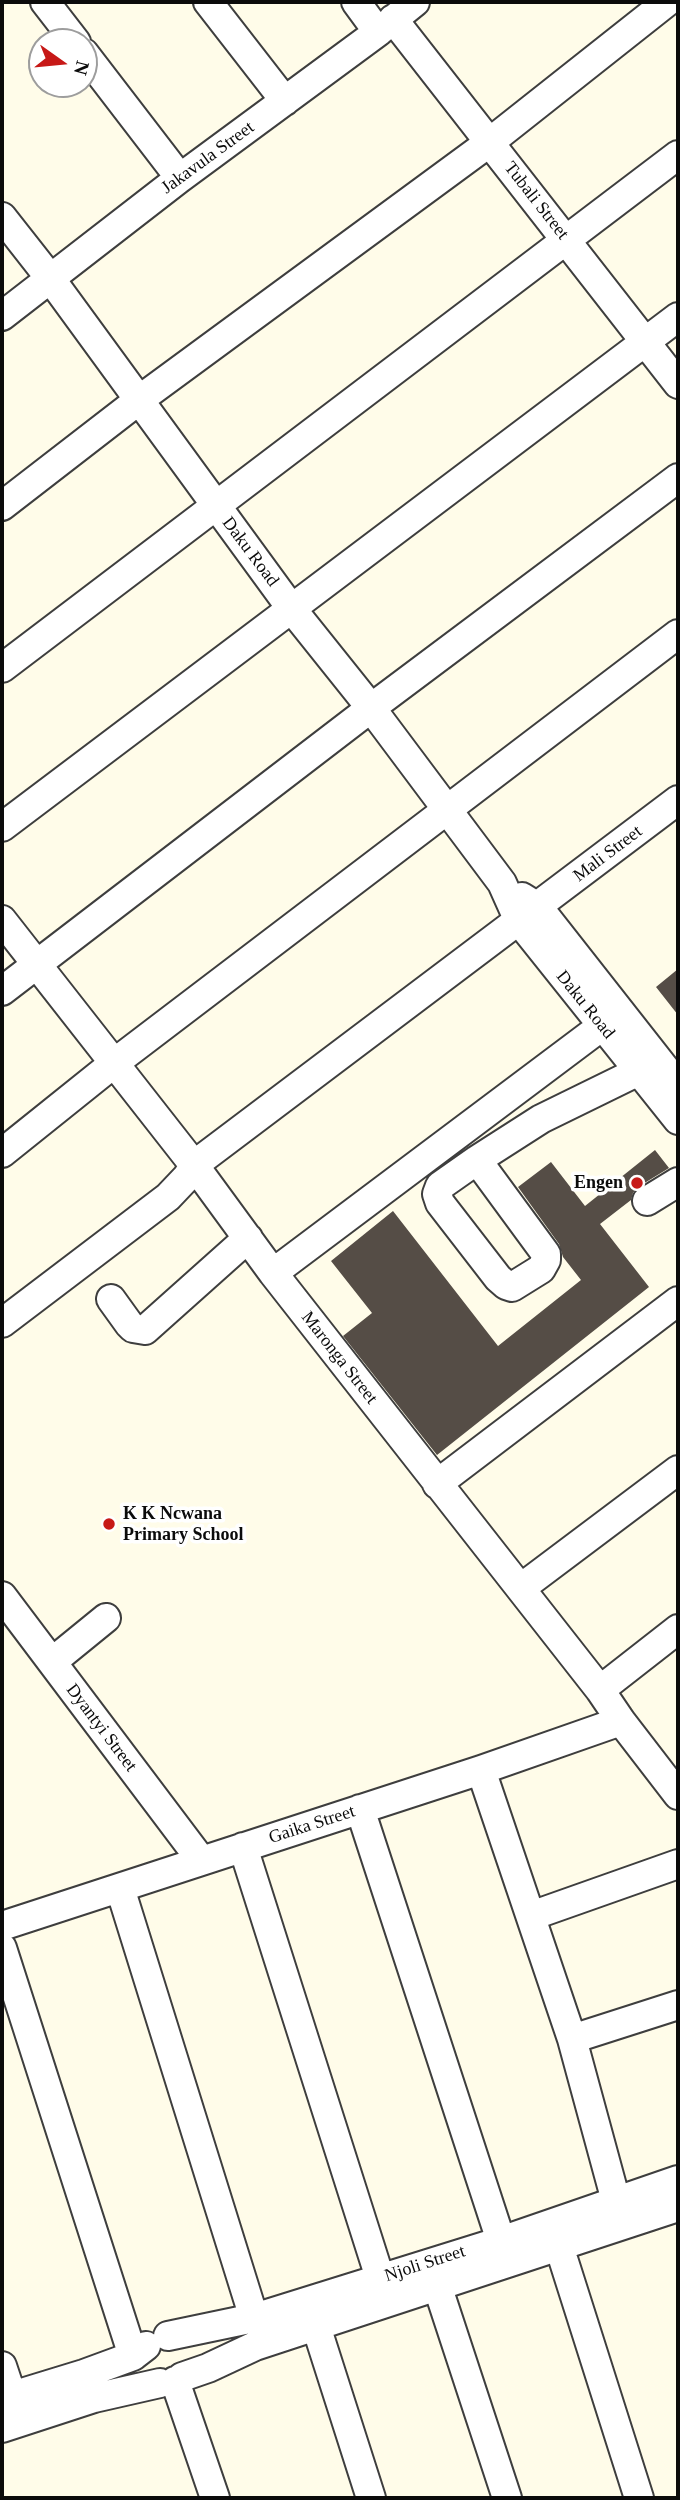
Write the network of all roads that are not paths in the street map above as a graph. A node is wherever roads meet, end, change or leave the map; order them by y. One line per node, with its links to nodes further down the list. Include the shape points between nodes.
1 (45, 2): 7 (street)
2 (208, 2): 9 (street)
3 (356, 2): 6 (street, Tubali Street)
4 (415, 2): 6 (street, Jakavula Street)
5 (667, 2): 10 (street)
6 (385, 26): 9 (street, Jakavula Street); 10 (street, Tubali Street)
7 (65, 28)
8 (98, 71): 12 (street)
9 (285, 101): 12 (street, Jakavula Street)
10 (490, 142): 14 (street, Tubali Street); 20 (street)
11 (678, 155): 14 (street)
12 (180, 178): 15 (street, Jakavula Street)
13 (2, 217): 15 (street, Daku Road)
14 (567, 241): 18 (street, Tubali Street); 22 (street)
15 (50, 278): 16 (street, Jakavula Street); 20 (street, Daku Road)
16 (2, 316)
17 (678, 317): 18 (street)
18 (647, 342): 19 (street, Tubali Street); 24 (street)
19 (678, 384)
20 (139, 400): 22 (street, Daku Road); 23 (street)
21 (678, 478): 27 (street)
22 (215, 505): 24 (street, Daku Road); 26 (street)
23 (2, 506)
24 (291, 608): 27 (street, Daku Road); 30 (street)
25 (678, 635): 29 (street)
26 (2, 668)
27 (371, 708): 29 (street, Daku Road); 33 (street)
28 (678, 800): 31 (street, Mali Street)
29 (447, 811): 31 (street, Daku Road); 36 (street)
30 (2, 827)
31 (528, 914): 35 (street, Daku Road); 37 (street, Daku Road); 42 (street, Mali Street)
32 (2, 920): 33 (street, Maronga Street)
33 (36, 964): 34 (street); 36 (street, Maronga Street)
34 (2, 991)
35 (602, 1026): 37 (street, Daku Road); 46 (street)
36 (113, 1064): 40 (street); 42 (street, Maronga Street)
37 (647, 1064): 38 (street, Daku Road); 39 (street, Daku Road); 41 (street, via 541,1119)
38 (678, 1086)
39 (678, 1120)
40 (2, 1153)
41 (478, 1160)
42 (194, 1165): 45 (street, Maronga Street); 49 (street, Mali Street, via 168,1197)
43 (678, 1182): 44 (street)
44 (647, 1201)
45 (248, 1238): 46 (street, Maronga Street); 47 (street, via 145,1330 133,1328)
46 (273, 1273): 51 (street, Maronga Street)
47 (111, 1298)
48 (678, 1301): 51 (street)
49 (2, 1322)
50 (678, 1470): 52 (street)
51 (437, 1484): 52 (street, Maronga Street)
52 (521, 1588): 57 (street, Maronga Street)
53 (2, 1596): 56 (street, Dyantyi Street)
54 (106, 1618): 56 (street)
55 (678, 1629): 57 (street)
56 (52, 1662): 63 (street, Dyantyi Street)
57 (600, 1690): 58 (street, Maronga Street)
58 (621, 1721): 59 (street, Gaika Street); 60 (street, Maronga Street)
59 (481, 1770): 61 (street, Gaika Street); 66 (street)
60 (677, 1791)
61 (360, 1809): 62 (street, Gaika Street); 74 (street)
62 (243, 1847): 63 (street, Gaika Street); 76 (street)
63 (201, 1860): 65 (street, Gaika Street)
64 (678, 1864): 66 (street)
65 (120, 1888): 67 (street, Gaika Street); 78 (street)
66 (531, 1916): 70 (street)
67 (2, 1926)
68 (2, 1948): 80 (street)
69 (678, 2005): 70 (street)
70 (572, 2039): 72 (street)
71 (678, 2180): 72 (street, Njoli Street)
72 (616, 2201): 74 (street, Njoli Street)
73 (678, 2207): 75 (street, Njoli Street)
74 (501, 2241): 76 (street, Njoli Street)
75 (559, 2246): 77 (street, Njoli Street); 88 (street)
76 (380, 2278): 78 (street, Njoli Street)
77 (437, 2285): 79 (street, Njoli Street); 87 (street)
78 (254, 2318): 80 (street, Njoli Street)
79 (316, 2326): 82 (street, Njoli Street); 86 (street)
80 (149, 2346): 82 (street, via 144,2352 147,2374); 82 (street, via 182,2342 189,2364); 83 (street, Njoli Street, via 84,2374)
81 (2, 2366): 83 (street)
82 (172, 2380): 84 (street, Njoli Street, via 94,2398); 85 (street)
83 (7, 2398)
84 (2, 2428)
85 (215, 2498)
86 (371, 2498)
87 (507, 2498)
88 (639, 2498)

